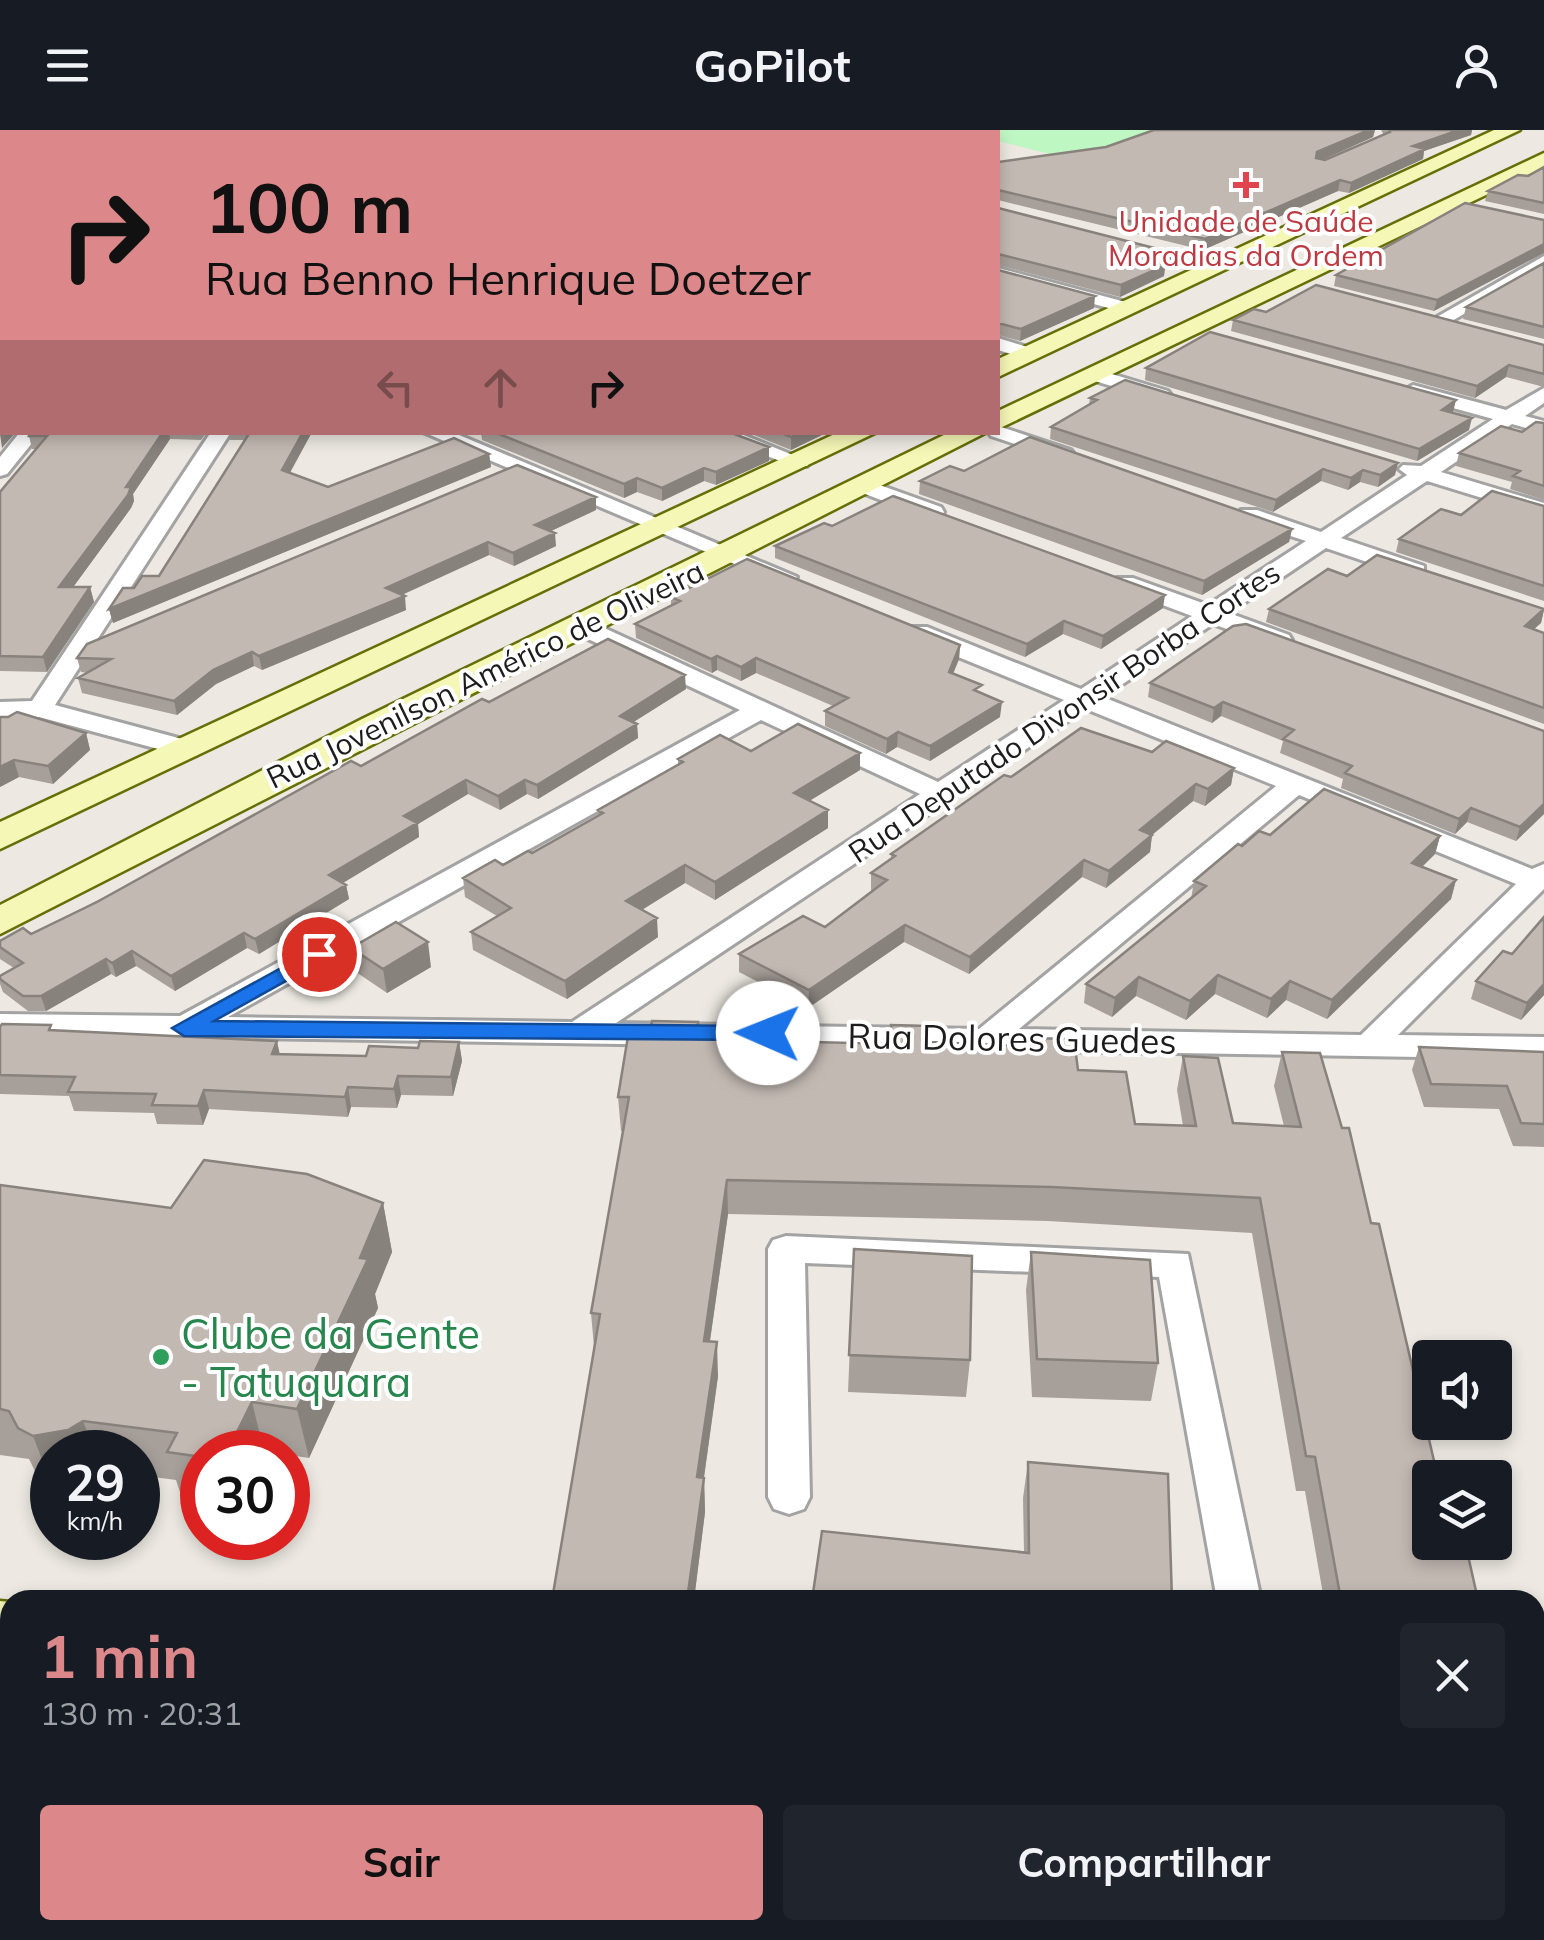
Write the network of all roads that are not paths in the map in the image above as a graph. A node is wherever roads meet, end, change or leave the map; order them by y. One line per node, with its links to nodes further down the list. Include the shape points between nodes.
1 (1510, 130): 5 (main road)
2 (1544, 159): 3 (main road)
3 (1456, 203): 4 (street); 6 (main road)
4 (1491, 211)
5 (1302, 228): 6 (main road); 9 (main road)
6 (1362, 245): 11 (main road)
7 (1183, 256): 9 (main road)
8 (1544, 261): 15 (street, via 1429,320)
9 (1220, 265): 11 (main road); 13 (main road)
10 (1000, 274): 13 (street)
11 (1281, 281): 12 (street); 14 (main road)
12 (1316, 290)
13 (1128, 308): 18 (main road)
14 (1187, 328): 16 (street); 20 (main road)
15 (1473, 331)
16 (1224, 338)
17 (1000, 345): 18 (street)
18 (1030, 354): 19 (main road)
19 (1000, 368)
20 (1092, 374): 23 (street); 25 (main road)
21 (1394, 386): 24 (street)
22 (1544, 394): 24 (street, Rua Deputado Divonsir Borba Cortes)
23 (1183, 402)
24 (1508, 417): 26 (street); 39 (street, Rua Deputado Divonsir Borba Cortes)
25 (1000, 420)
26 (1544, 427)
27 (1000, 433): 36 (street)
28 (29, 435): 38 (street)
29 (219, 435): 56 (street)
30 (440, 435): 37 (street)
31 (724, 435): 35 (street)
32 (857, 435): 35 (main road, Rua Jovenilson Américo de Oliveira)
33 (967, 435): 41 (main road, Rua Jovenilson Américo de Oliveira)
34 (1384, 461): 39 (street)
35 (800, 462): 45 (main road, Rua Jovenilson Américo de Oliveira)
36 (1088, 462)
37 (515, 468): 40 (street); 45 (street)
38 (0, 470)
39 (1420, 472): 43 (street); 46 (street, Rua Deputado Divonsir Borba Cortes)
40 (478, 484)
41 (862, 485): 44 (street); 47 (main road, Rua Jovenilson Américo de Oliveira)
42 (1232, 510): 46 (street)
43 (1544, 510)
44 (954, 519)
45 (664, 526): 47 (street); 61 (main road, Rua Jovenilson Américo de Oliveira)
46 (1323, 540): 49 (street); 51 (street, Rua Deputado Divonsir Borba Cortes)
47 (729, 553): 50 (street); 53 (main road, Rua Jovenilson Américo de Oliveira)
48 (1100, 573): 51 (street)
49 (1433, 576)
50 (818, 590)
51 (1209, 614): 55 (street); 57 (street, Rua Deputado Divonsir Borba Cortes)
52 (889, 620): 57 (street)
53 (580, 626): 60 (street); 66 (main road, Rua Jovenilson Américo de Oliveira)
54 (113, 636): 56 (street)
55 (1302, 648)
56 (76, 651): 59 (street)
57 (1085, 701): 62 (street); 63 (street, Rua Deputado Divonsir Borba Cortes)
58 (0, 710): 59 (street)
59 (40, 710): 61 (street)
60 (760, 710): 63 (street); 68 (street)
61 (188, 749): 64 (main road, Rua Jovenilson Américo de Oliveira)
62 (1294, 785): 65 (street); 70 (street)
63 (940, 794): 69 (street, Rua Deputado Divonsir Borba Cortes)
64 (0, 836)
65 (1540, 877): 71 (street)
66 (0, 921)
67 (0, 1024): 68 (street, Rua Dolores Guedes)
68 (184, 1028): 69 (street, Rua Dolores Guedes)
69 (583, 1030): 70 (street, Rua Dolores Guedes)
70 (990, 1037): 71 (street, Rua Dolores Guedes)
71 (1368, 1046): 72 (street, Rua Dolores Guedes)
72 (1544, 1048)
73 (789, 1497): 74 (street, via 786,1249 1174,1264)
74 (1237, 1590)

